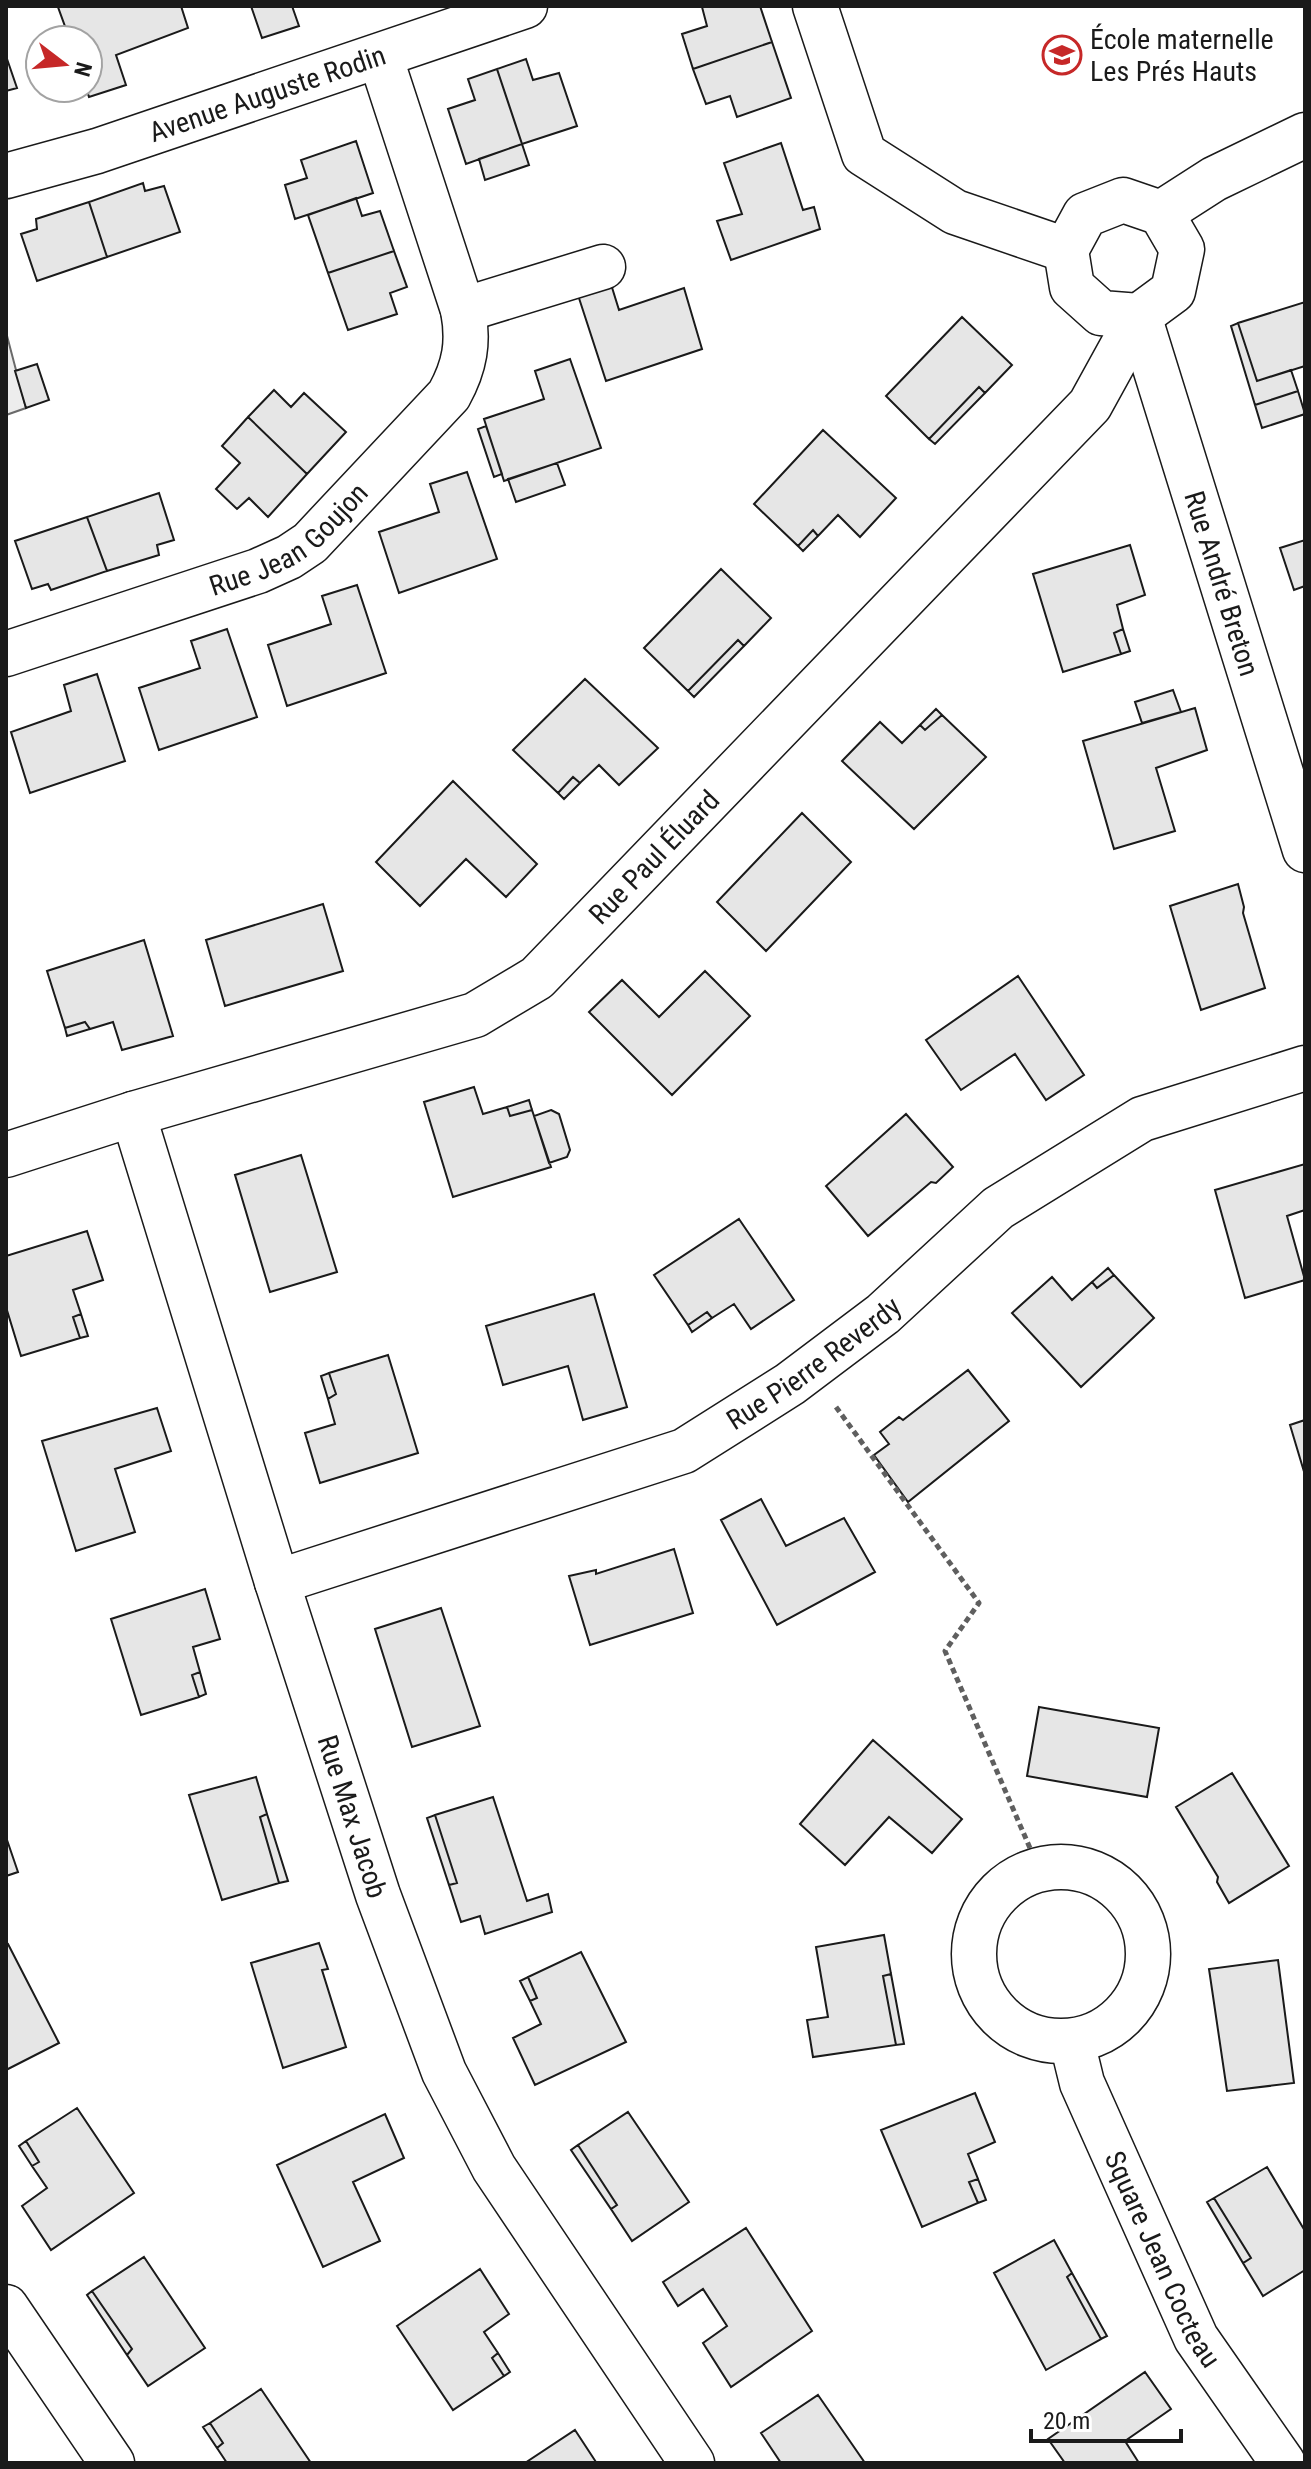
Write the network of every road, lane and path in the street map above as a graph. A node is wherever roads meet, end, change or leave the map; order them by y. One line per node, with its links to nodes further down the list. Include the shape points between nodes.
1 (525, 6): 3 (street, Avenue Auguste Rodin)
2 (815, 6): 7 (street, via 864,154 955,212)
3 (380, 56): 5 (street, Avenue Auguste Rodin); 9 (street, Rue Jean Goujon)
4 (1305, 135): 6 (street, via 1214,179)
5 (6, 176)
6 (1161, 213): 7 (street, via 1123,200 1085,215); 10 (street, via 1182,249 1173,291)
7 (1066, 250): 10 (street, via 1072,287 1101,313)
8 (603, 267): 9 (street)
9 (463, 310): 11 (street, Rue Jean Goujon, via 466,356 449,395 310,543 258,571)
10 (1139, 316): 12 (street, Rue André Breton); 14 (street, Rue Paul Éluard, via 1090,405 537,978 475,1015)
11 (6, 654)
12 (1305, 850)
13 (1305, 1068): 16 (street, Rue Pierre Reverdy, via 1142,1119 998,1208 883,1314)
14 (133, 1114): 15 (street, Rue Paul Éluard); 17 (street, Rue Max Jacob)
15 (6, 1155)
16 (809, 1370): 17 (street, Rue Pierre Reverdy, via 684,1451); 18 (path, via 979,1603 945,1651)
17 (277, 1582): 22 (street, Rue Max Jacob, via 378,1895 444,2072 494,2168)
18 (1039, 1869): 19 (street, via 1012,1881 991,1901 977,1927 973,1956 978,1985 993,2010 1015,2030 1042,2040); 19 (street, via 1067,1866 1096,1873 1119,1888 1137,1911 1147,1937 1148,1967 1139,1994 1122,2017 1099,2034)
19 (1072, 2042): 23 (street, Square Jean Cocteau, via 1082,2083 1196,2338)
20 (6, 2307): 21 (street)
21 (112, 2463)
22 (692, 2463)
23 (1283, 2463)

